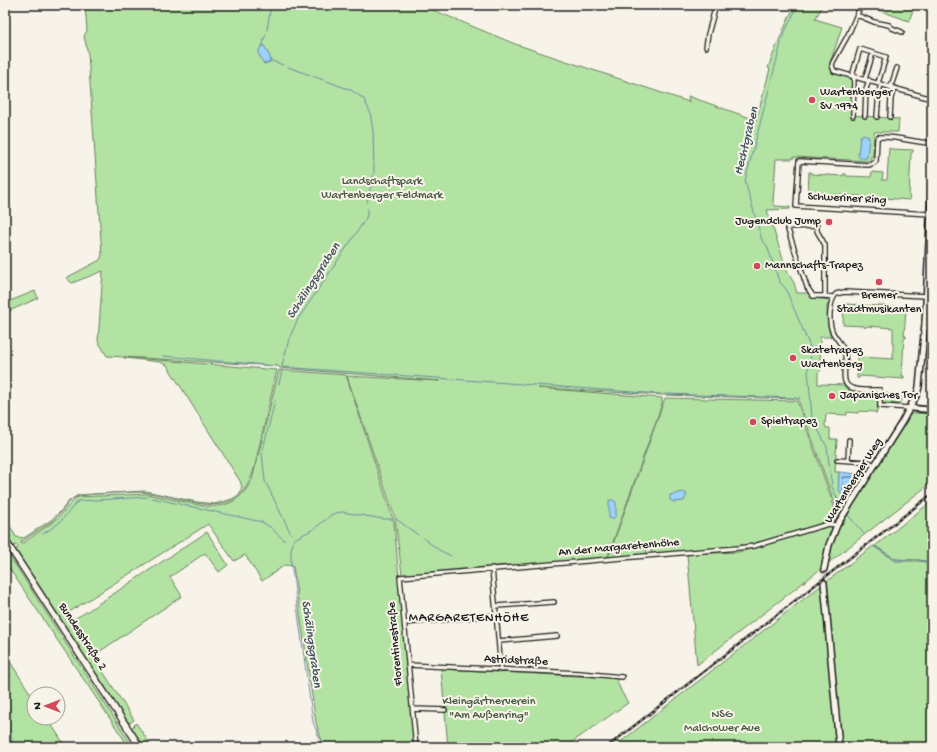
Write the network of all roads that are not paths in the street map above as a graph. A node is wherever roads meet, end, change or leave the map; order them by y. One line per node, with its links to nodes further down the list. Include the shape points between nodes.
1 (716, 5): 5 (street)
2 (861, 5): 3 (street)
3 (857, 15): 4 (street); 10 (street, via 832,65 835,72)
4 (902, 32)
5 (706, 47)
6 (932, 48): 8 (main road)
7 (873, 53): 10 (street, via 860,49); 11 (street); 12 (street, via 886,57)
8 (932, 56)
9 (897, 68): 13 (street)
10 (853, 76): 11 (street); 15 (street)
11 (867, 80): 12 (street); 16 (street)
12 (880, 83): 13 (street); 17 (street)
13 (892, 87): 14 (street); 18 (street)
14 (932, 99)
15 (853, 116)
16 (865, 116)
17 (877, 117)
18 (890, 117)
19 (932, 144): 21 (street, Schweriner Ring, via 910,139 878,137 876,161 869,165 799,161 796,206)
20 (932, 182): 21 (main road, Wartenberger Weg)
21 (930, 214): 22 (main road, Wartenberger Weg)
22 (930, 255): 24 (main road, Wartenberger Weg)
23 (825, 296): 23 (street, via 814,296 807,287 787,227 817,226 824,246); 25 (street)
24 (926, 296): 25 (street, via 844,292); 26 (main road, Wartenberger Weg)
25 (833, 297): 28 (street, via 830,325 845,356 845,379 848,385 855,389 880,390 880,406)
26 (925, 327): 27 (street); 28 (main road, Wartenberger Weg, via 920,382)
27 (932, 328)
28 (910, 408): 29 (street); 33 (main road, Wartenberger Weg)
29 (932, 410)
30 (849, 440): 32 (street)
31 (837, 460): 32 (street)
32 (848, 460): 33 (street, via 869,462)
33 (874, 465): 34 (main road, Wartenberger Weg)
34 (837, 525): 36 (street, An der Margaretenhöhe, via 828,524 754,546 738,548); 37 (main road, Wartenberger Weg, via 829,545)
35 (5, 540): 51 (main road, Bundesstraße 2)
36 (492, 568): 38 (street, An der Margaretenhöhe); 41 (street)
37 (824, 569)
38 (400, 577): 43 (street, Florentinestraße)
39 (824, 583): 53 (main road)
40 (554, 602): 41 (street)
41 (496, 606): 42 (street)
42 (496, 615): 43 (street); 45 (street)
43 (404, 623): 46 (street, Florentinestraße)
44 (557, 636): 45 (street)
45 (499, 641): 47 (street)
46 (408, 665): 47 (street, Astridstraße); 49 (street, Florentinestraße)
47 (501, 670): 48 (street, Astridstraße)
48 (622, 677)
49 (413, 709): 50 (street); 52 (street, Florentinestraße)
50 (445, 710)
51 (140, 747)
52 (416, 747)
53 (839, 747)

